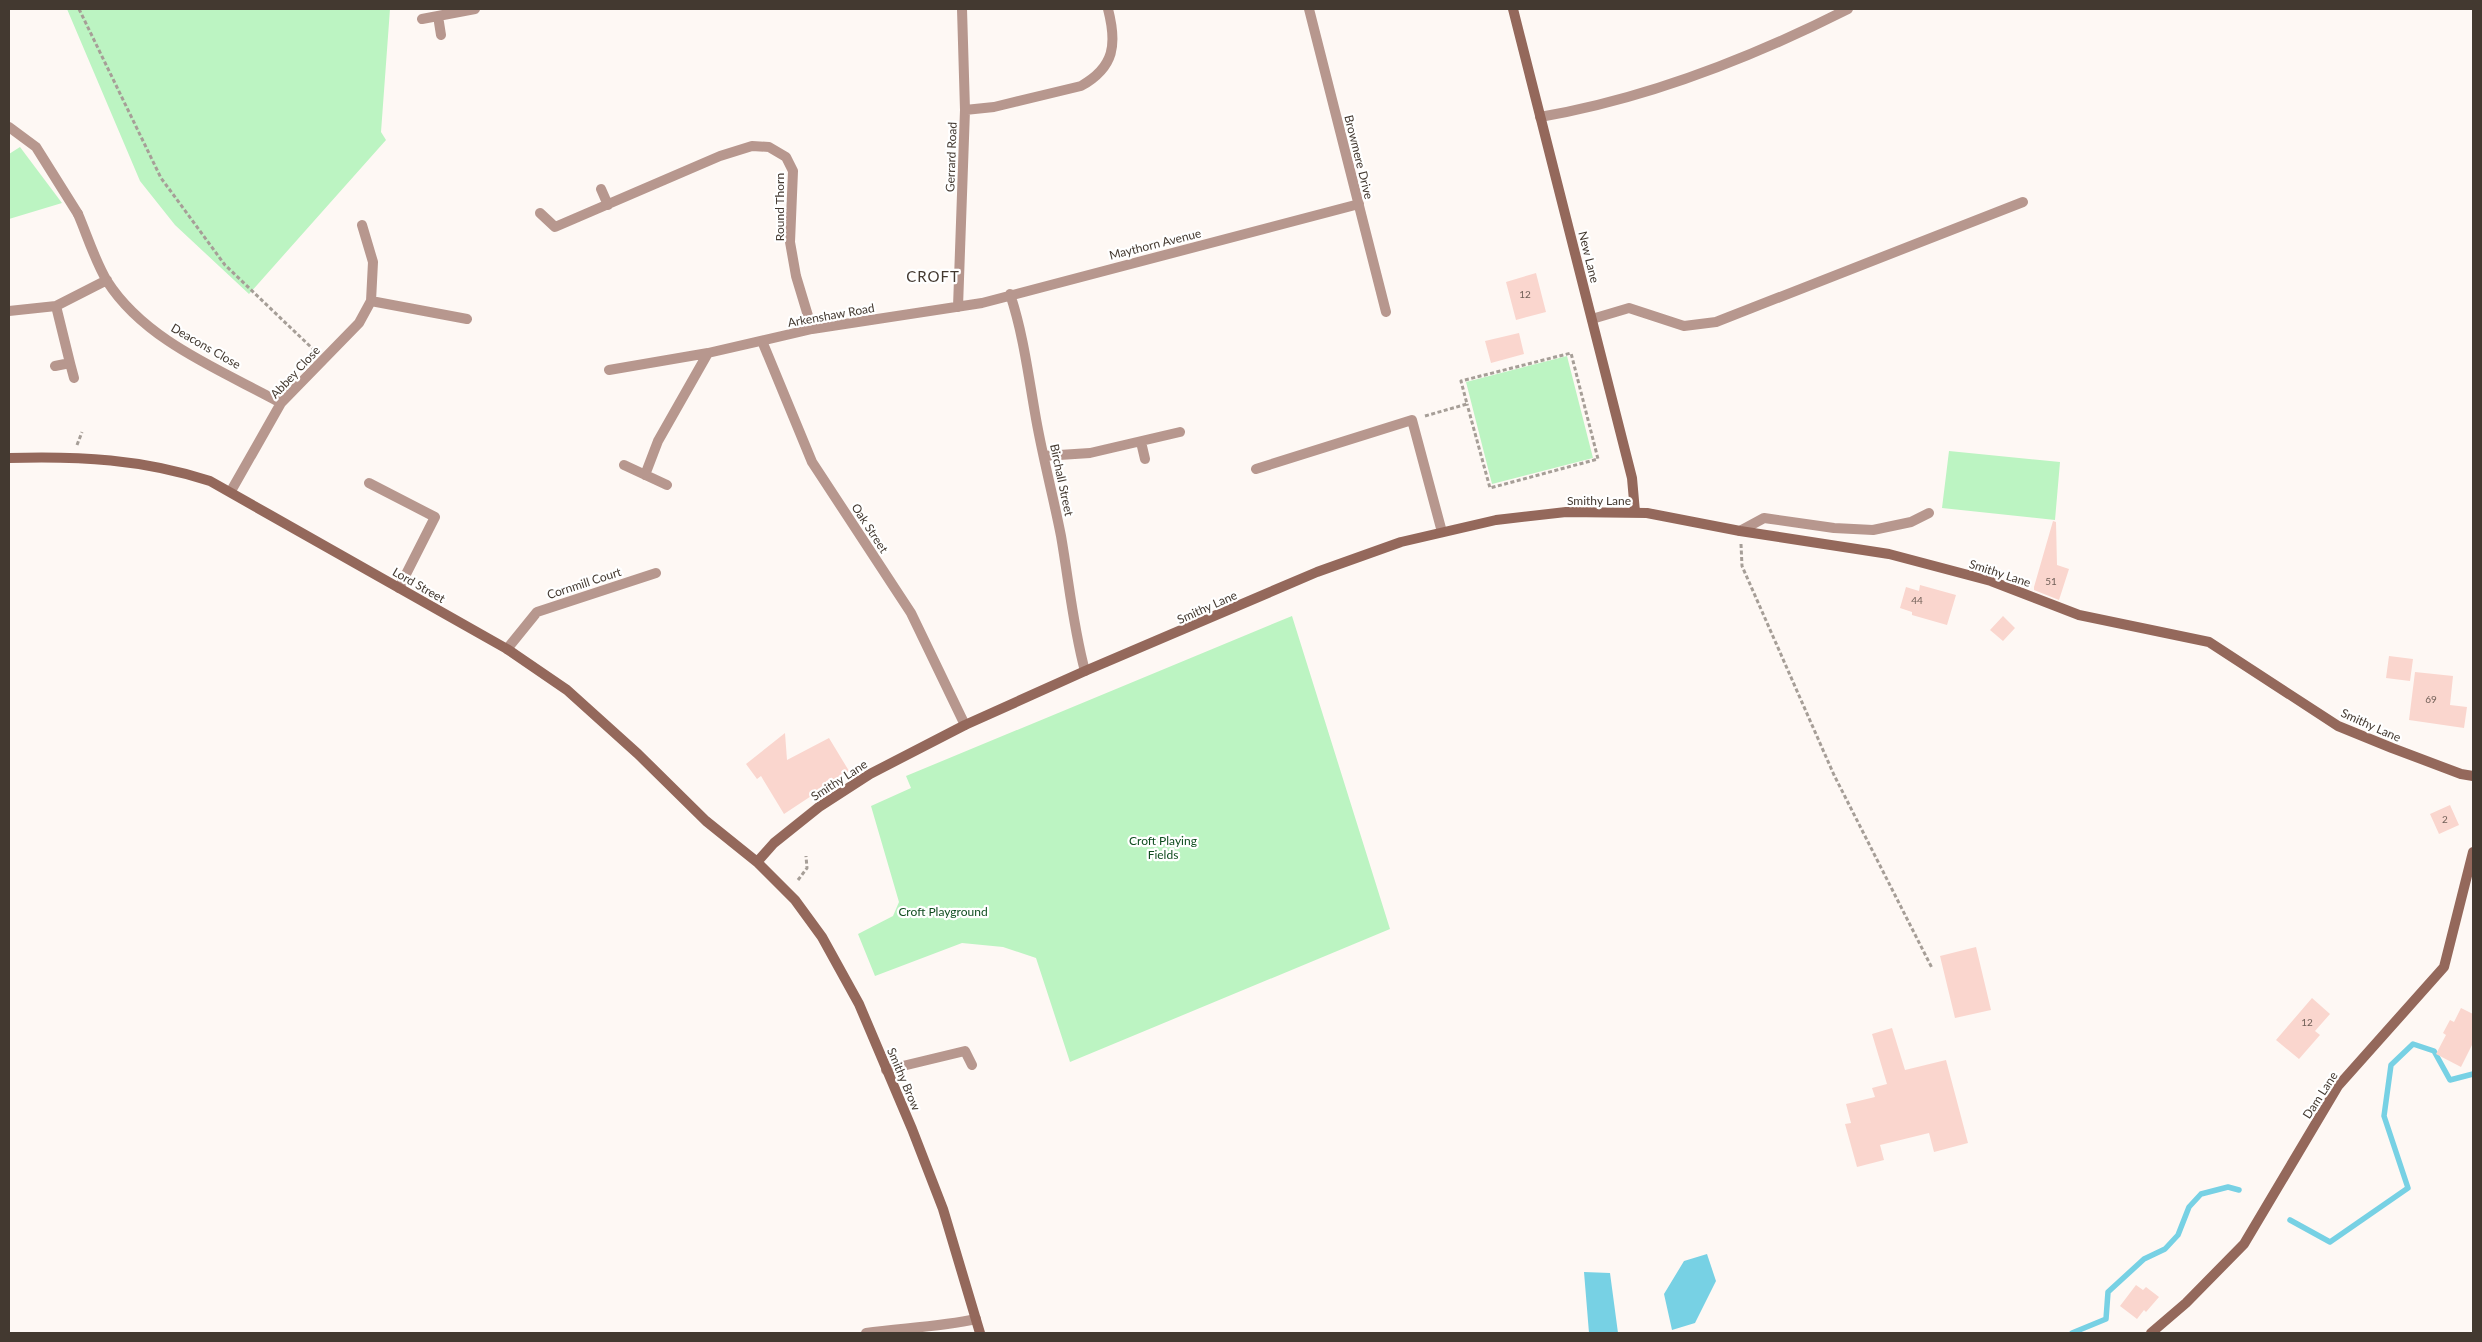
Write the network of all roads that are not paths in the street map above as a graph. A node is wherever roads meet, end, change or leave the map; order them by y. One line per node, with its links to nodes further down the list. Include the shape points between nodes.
1 (475, 9): 7 (street)
2 (962, 9): 10 (street, Gerrard Road)
3 (1108, 9): 10 (street, via 1114,31 1113,46 1109,60 1092,80 1081,86 994,107)
4 (1309, 9): 15 (street, Browmere Drive)
5 (1513, 9): 11 (street, New Lane)
6 (1848, 9): 11 (street, via 1795,35 1699,73 1583,110)
7 (438, 16): 8 (street); 9 (street)
8 (422, 19)
9 (441, 34)
10 (964, 110): 23 (street, Gerrard Road)
11 (1540, 117): 27 (street, New Lane)
12 (9, 127): 19 (street, Deacons Close, via 36,147 78,214)
13 (601, 189): 16 (street)
14 (2023, 202): 27 (street, via 1716,322 1684,326 1630,308)
15 (1359, 204): 20 (street, Maythorn Avenue); 25 (street, Browmere Drive)
16 (608, 205): 17 (street, Round Thorn, via 555,227); 28 (street, Round Thorn, via 741,148 761,145 778,150 793,171 790,242 796,276)
17 (540, 213)
18 (362, 225): 21 (street, Abbey Close, via 373,262)
19 (107, 280): 22 (street); 35 (street, Deacons Close, via 127,307 172,343)
20 (1010, 294): 23 (street, Maythorn Avenue); 38 (street, Birchall Street, via 1026,358)
21 (371, 301): 26 (street); 35 (street, Abbey Close, via 359,323)
22 (56, 306): 24 (street); 31 (street)
23 (958, 307): 28 (street, Arkenshaw Road)
24 (9, 311)
25 (1386, 312)
26 (467, 319)
27 (1592, 319): 47 (street, New Lane, via 1632,478)
28 (812, 329): 29 (street, Arkenshaw Road)
29 (762, 340): 30 (street, Arkenshaw Road); 55 (street, Oak Street, via 812,462 911,613)
30 (708, 353): 33 (street, Arkenshaw Road); 43 (street, via 658,441)
31 (70, 363): 32 (street); 34 (street)
32 (55, 366)
33 (609, 370)
34 (74, 378)
35 (281, 402): 46 (street, Abbey Close)
36 (1180, 432): 37 (street)
37 (1141, 442): 38 (street, via 1090,453); 40 (street)
38 (1044, 456): 54 (street, Birchall Street, via 1061,537 1076,640)
39 (9, 458): 46 (street, Lord Street, via 73,456 127,461 185,473)
40 (1145, 459)
41 (624, 465): 43 (street)
42 (1256, 469): 50 (street, via 1412,420)
43 (645, 475): 45 (street)
44 (369, 483): 52 (street, via 435,517)
45 (667, 485)
46 (231, 491): 52 (street, Lord Street)
47 (1635, 512): 49 (street, Smithy Lane, via 1661,514); 50 (street, Smithy Lane, via 1530,515)
48 (1929, 513): 49 (street, via 1911,522 1873,530 1764,518)
49 (1740, 531): 56 (street, Smithy Lane, via 1889,554 1991,581 2080,615 2209,642 2338,726)
50 (1442, 532): 54 (street, Smithy Lane, via 1401,542 1318,572)
51 (656, 573): 53 (street, Cornmill Court, via 537,612)
52 (399, 588): 53 (street, Lord Street)
53 (507, 649): 58 (street, Lord Street, via 597,715 706,821)
54 (1085, 671): 55 (street, Smithy Lane)
55 (965, 724): 58 (street, Smithy Lane, via 870,774 833,798 774,843)
56 (2473, 776)
57 (2473, 852): 64 (street, Dam Lane, via 2444,968 2338,1086 2244,1244 2186,1303)
58 (756, 862): 60 (street, Smithy Brow, via 795,900 822,937 859,1004)
59 (972, 1065): 60 (street, via 965,1051)
60 (886, 1070): 61 (street, Smithy Brow, via 940,1199)
61 (976, 1319): 62 (street); 63 (street, Smithy Brow)
62 (866, 1333)
63 (980, 1333)
64 (2151, 1333)

